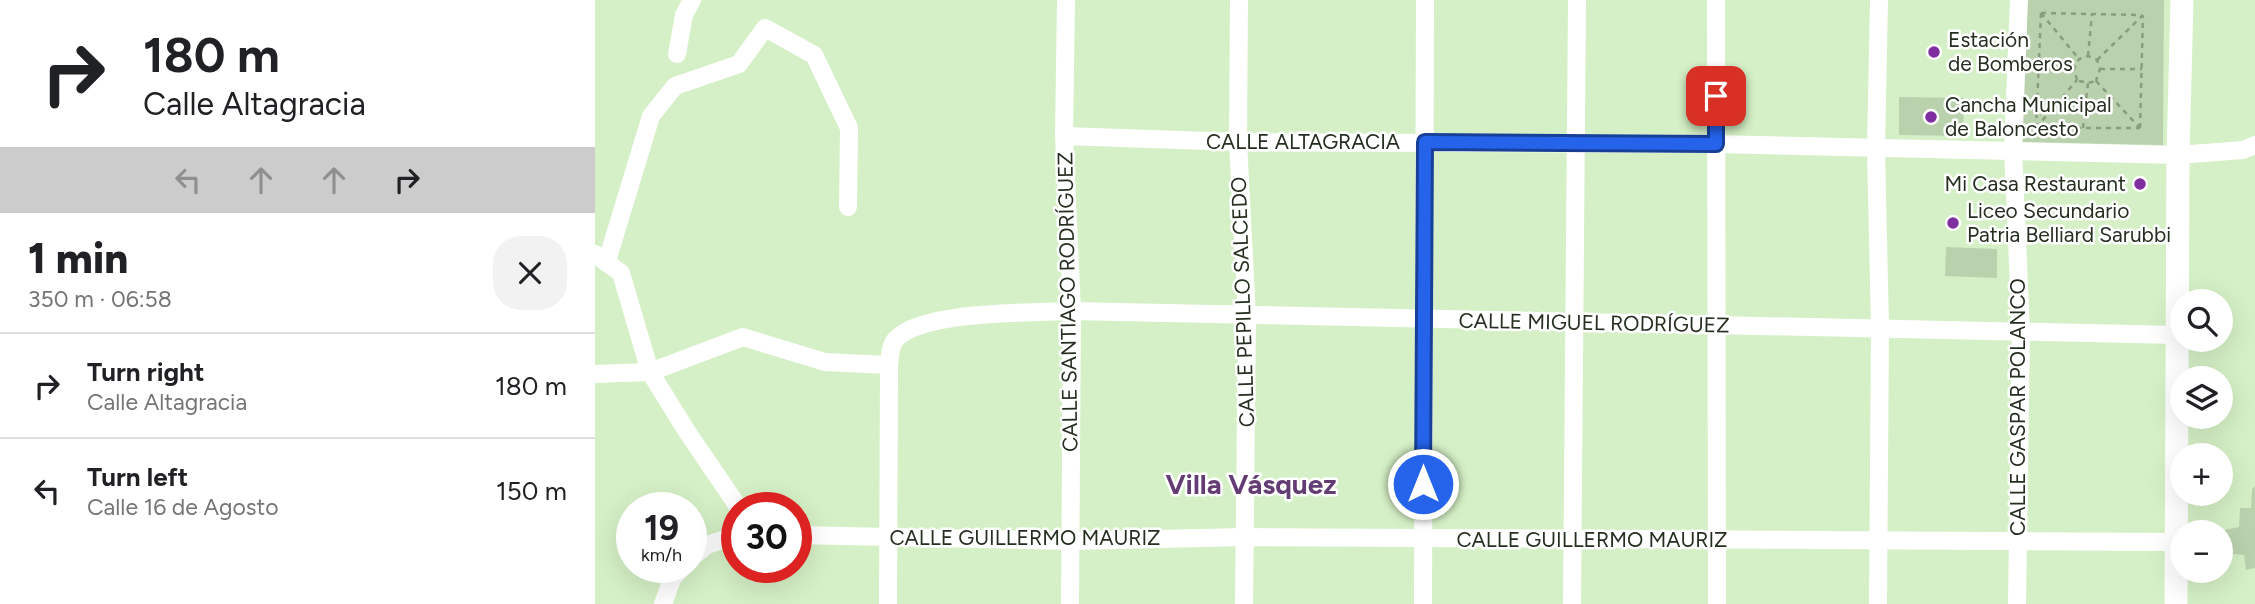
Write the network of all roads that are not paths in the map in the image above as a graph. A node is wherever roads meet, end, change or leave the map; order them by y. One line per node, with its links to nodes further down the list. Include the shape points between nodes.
1 (692, 0): 10 (street, via 683,19)
2 (1066, 0): 11 (street, CALLE SANTIAGO RODRÍGUEZ)
3 (1239, 0): 12 (street, CALLE PEPILLO SALCEDO)
4 (1426, 0): 13 (street)
5 (1577, 0): 14 (street)
6 (1716, 0): 15 (street)
7 (1879, 0): 17 (street)
8 (2019, 0): 18 (street, CALLE GASPAR POLANCO)
9 (2182, 0): 19 (main road)
10 (677, 54)
11 (1064, 136): 12 (street, CALLE ALTAGRACIA); 23 (street, CALLE SANTIAGO RODRÍGUEZ)
12 (1238, 142): 13 (street, CALLE ALTAGRACIA); 24 (street, CALLE PEPILLO SALCEDO)
13 (1425, 142): 14 (street, CALLE ALTAGRACIA); 25 (street)
14 (1575, 142): 15 (street, CALLE ALTAGRACIA); 26 (street)
15 (1716, 144): 17 (street, CALLE ALTAGRACIA); 27 (street)
16 (2255, 145): 19 (street, CALLE ALTAGRACIA)
17 (1876, 149): 18 (street, CALLE ALTAGRACIA); 28 (street)
18 (2013, 150): 19 (street, CALLE ALTAGRACIA); 29 (street, CALLE GASPAR POLANCO)
19 (2178, 155): 22 (main road)
20 (848, 207): 21 (street, via 849,128 814,55 765,27 739,64 675,86 651,116)
21 (601, 258): 33 (street, via 622,275)
22 (2178, 289)
23 (1072, 311): 24 (street, CALLE MIGUEL RODRÍGUEZ); 32 (street, CALLE MIGUEL RODRÍGUEZ, via 955,318 912,329 892,344); 42 (street, CALLE SANTIAGO RODRÍGUEZ)
24 (1247, 316): 25 (street, CALLE MIGUEL RODRÍGUEZ); 39 (street, CALLE PEPILLO SALCEDO)
25 (1425, 320): 26 (street, CALLE MIGUEL RODRÍGUEZ); 40 (street)
26 (1573, 323): 27 (street, CALLE MIGUEL RODRÍGUEZ); 41 (street)
27 (1717, 326): 28 (street, CALLE MIGUEL RODRÍGUEZ); 43 (street)
28 (1880, 328): 29 (street, CALLE MIGUEL RODRÍGUEZ); 44 (street)
29 (2021, 331): 30 (street, CALLE MIGUEL RODRÍGUEZ); 45 (street, CALLE GASPAR POLANCO)
30 (2170, 335)
31 (2178, 352): 36 (main road)
32 (890, 365): 33 (street, via 825,362 743,337); 38 (street)
33 (650, 372): 34 (street); 35 (street)
34 (595, 374)
35 (728, 492)
36 (2177, 520)
37 (812, 535): 38 (street, CALLE GUILLERMO MAURIZ)
38 (887, 537): 42 (street, CALLE GUILLERMO MAURIZ); 50 (street)
39 (1245, 537): 40 (street, CALLE GUILLERMO MAURIZ); 42 (street, CALLE GUILLERMO MAURIZ); 52 (street, CALLE PEPILLO SALCEDO)
40 (1423, 539): 41 (street, CALLE GUILLERMO MAURIZ); 53 (street)
41 (1573, 539): 43 (street, CALLE GUILLERMO MAURIZ); 54 (street)
42 (1071, 541): 51 (street, CALLE SANTIAGO RODRÍGUEZ)
43 (1718, 541): 44 (street, CALLE GUILLERMO MAURIZ); 55 (street)
44 (1878, 541): 45 (street, CALLE GUILLERMO MAURIZ); 56 (street)
45 (2017, 541): 46 (street, CALLE GUILLERMO MAURIZ); 57 (street, CALLE GASPAR POLANCO)
46 (2170, 542)
47 (671, 583): 49 (street)
48 (2176, 583): 58 (main road)
49 (663, 604)
50 (888, 604)
51 (1070, 604)
52 (1244, 604)
53 (1423, 604)
54 (1572, 604)
55 (1717, 604)
56 (1878, 604)
57 (2017, 604)
58 (2176, 604)

